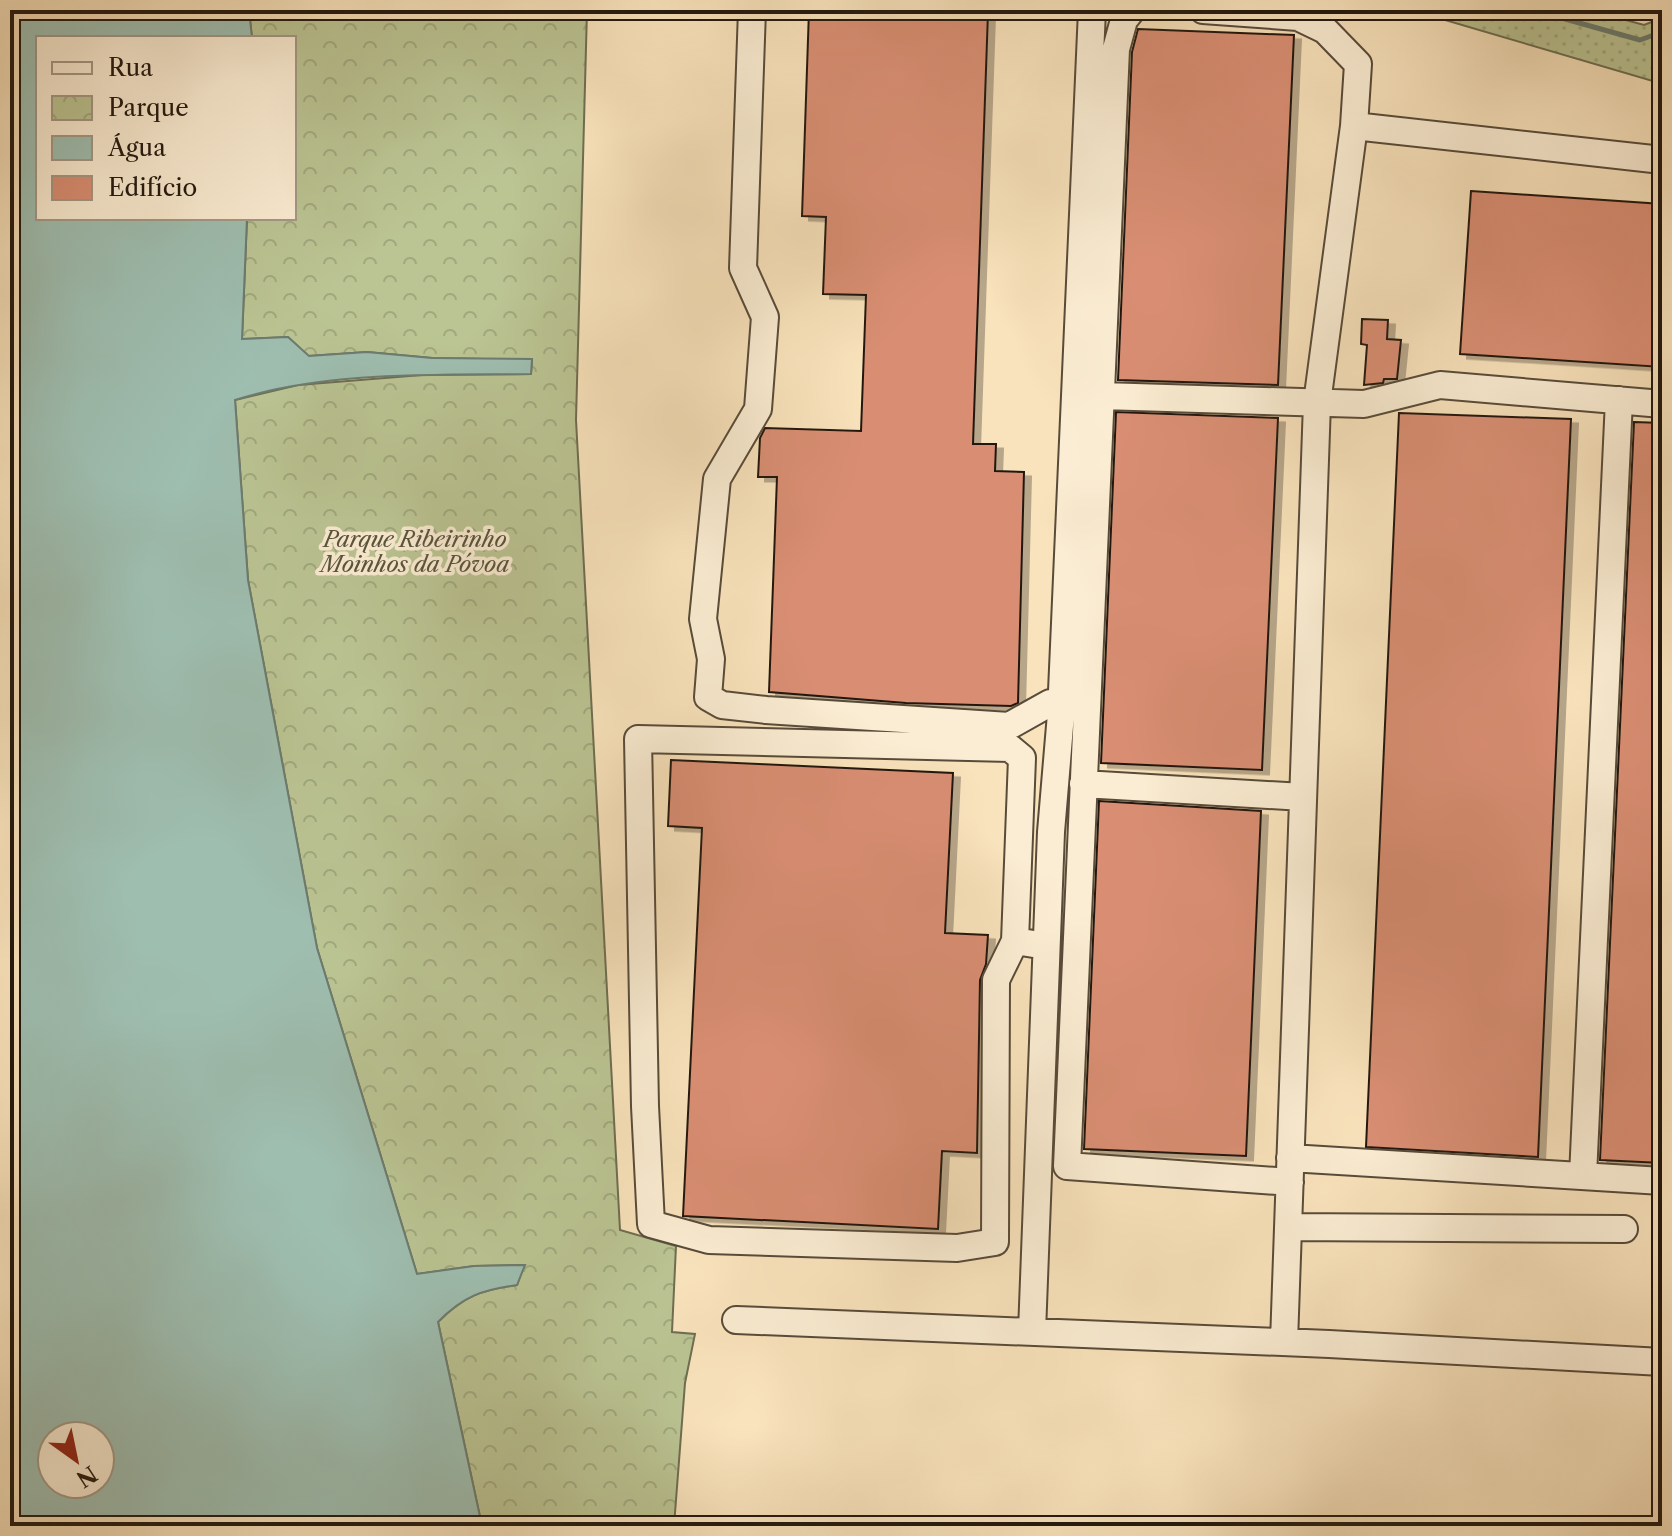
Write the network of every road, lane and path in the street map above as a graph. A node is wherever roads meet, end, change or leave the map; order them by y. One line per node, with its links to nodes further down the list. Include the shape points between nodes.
1 (752, 10): 11 (street, via 743,268 765,317 758,409 717,479 703,619 711,659 708,697 722,705 766,710 1009,726 1050,703)
2 (1092, 10): 11 (street)
3 (1132, 10): 7 (street, via 1116,49)
4 (1203, 10): 5 (street, via 1298,17 1325,30 1358,64)
5 (1354, 126): 6 (street); 9 (street)
6 (1662, 160)
7 (1102, 396): 9 (street); 12 (street)
8 (1619, 400): 9 (street, via 1440,385 1364,404); 10 (street); 17 (street)
9 (1317, 403): 13 (street)
10 (1662, 404)
11 (1061, 714): 15 (street)
12 (1083, 784): 13 (street); 16 (street, via 1067,1166)
13 (1303, 797): 16 (street)
14 (1015, 941): 14 (street, via 996,980 995,1242 957,1248 709,1240 651,1224 638,739 1010,748 1022,758); 15 (street)
15 (1046, 946): 22 (street)
16 (1290, 1170): 17 (street); 19 (street)
17 (1583, 1176): 18 (street)
18 (1662, 1181)
19 (1288, 1227): 20 (street); 23 (street)
20 (1624, 1229)
21 (736, 1320): 22 (street)
22 (1032, 1332): 23 (street)
23 (1284, 1342): 24 (street)
24 (1662, 1362)

